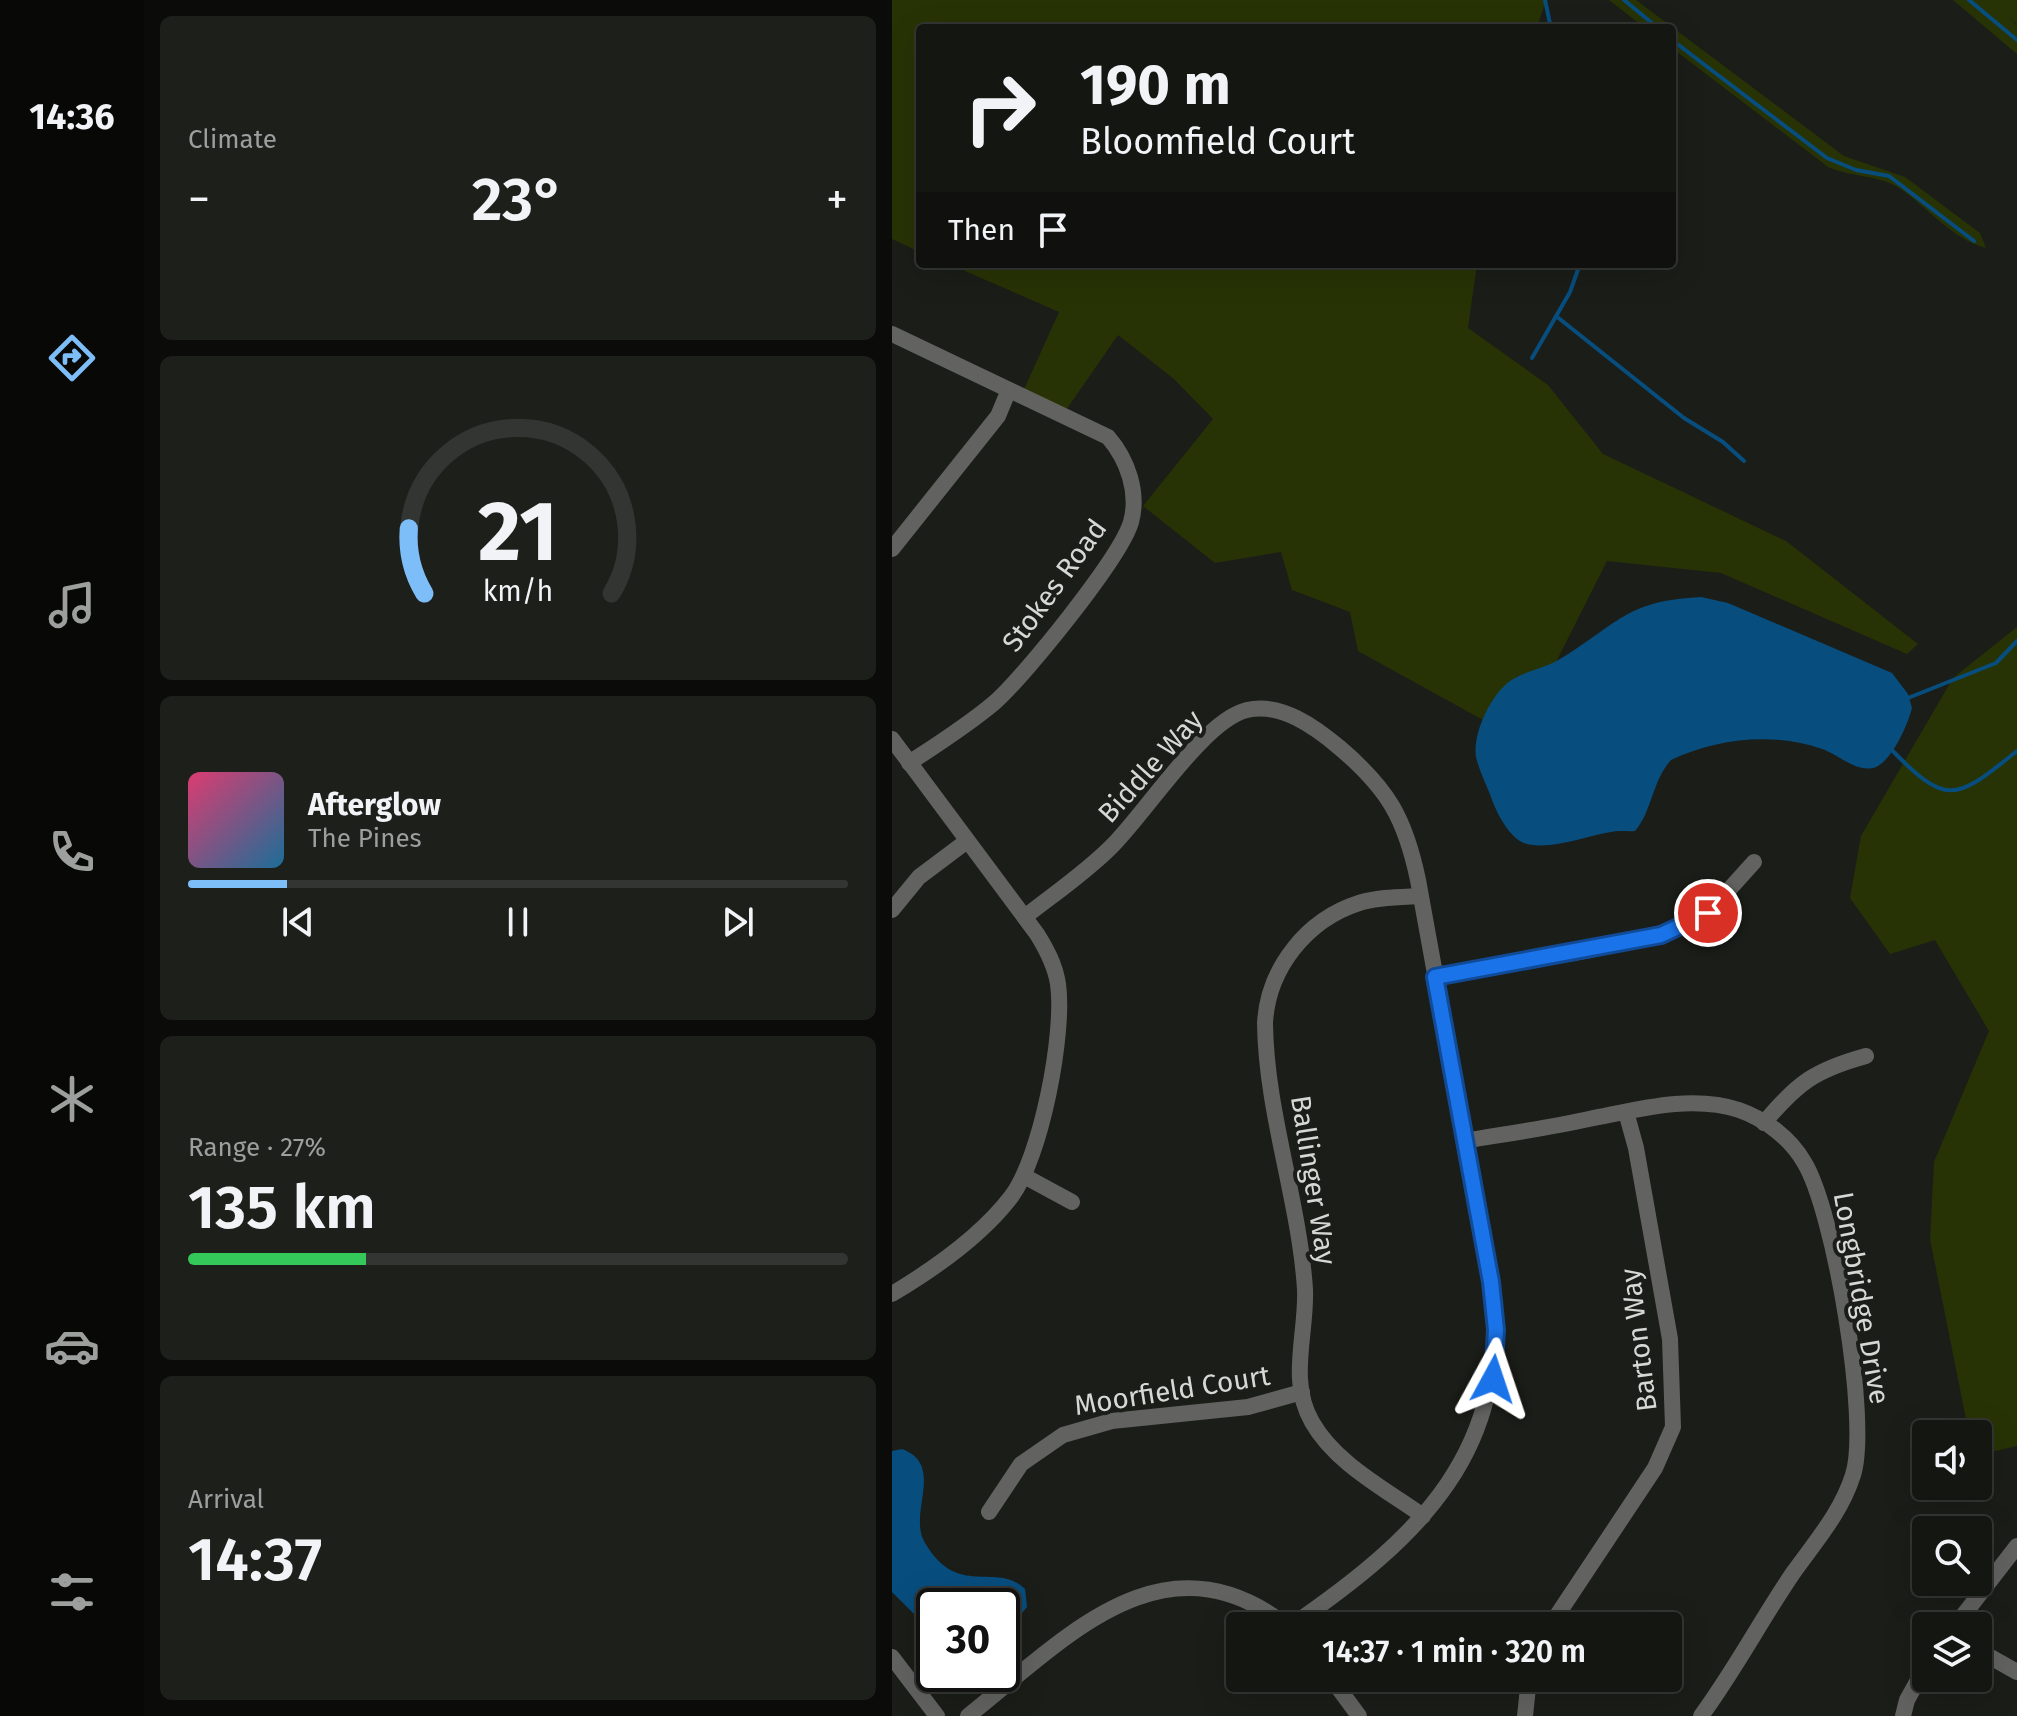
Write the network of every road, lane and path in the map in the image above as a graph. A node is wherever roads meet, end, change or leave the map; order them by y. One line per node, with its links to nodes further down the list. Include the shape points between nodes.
1 (892, 334): 2 (street, Stokes Road)
2 (1008, 392): 3 (street, via 998,416); 5 (street, Stokes Road, via 1108,437 1130,477 1131,521 1110,563 1005,692)
3 (892, 549)
4 (892, 739): 5 (street)
5 (909, 763): 6 (street)
6 (967, 841): 9 (street, via 919,877); 10 (street)
7 (1754, 862): 11 (street, via 1708,913 1674,930)
8 (1420, 896): 10 (street, Biddle Way, via 1409,842 1384,790 1320,732 1292,716 1260,708 1217,727 1108,850); 11 (street, Biddle Way); 19 (street, Ballinger Way, via 1369,900 1324,922 1284,960 1267,997 1265,1038 1305,1291)
9 (892, 910)
10 (1026, 916): 16 (street, via 1054,967 1059,1005 1050,1078)
11 (1435, 977): 15 (street, Biddle Way)
12 (1866, 1056): 14 (street, via 1810,1076)
13 (1626, 1112): 14 (street, Longbridge Drive, via 1693,1104 1740,1111); 15 (street, Longbridge Drive); 25 (street, Barton Way, via 1670,1339 1673,1427 1655,1468)
14 (1764, 1123): 37 (street, Longbridge Drive, via 1795,1149 1818,1194 1852,1362 1857,1456 1838,1509)
15 (1464, 1141): 21 (street, Biddle Way, via 1491,1282 1496,1346 1490,1395 1479,1427)
16 (1024, 1176): 17 (street); 18 (street, via 988,1221)
17 (1072, 1202)
18 (892, 1294)
19 (1302, 1392): 20 (street, Moorfield Court, via 1248,1407 1124,1419 1075,1430 1030,1454); 21 (street, Ballinger Way, via 1311,1422 1328,1444)
20 (989, 1512)
21 (1423, 1516): 24 (street, Biddle Way, via 1378,1562)
22 (2017, 1546): 26 (street)
23 (1270, 1612): 34 (street, via 1236,1595 1202,1588 1153,1590 1106,1608)
24 (1308, 1612)
25 (1559, 1612)
26 (1966, 1612)
27 (892, 1657): 33 (street)
28 (1992, 1658): 29 (street)
29 (2017, 1672)
30 (1912, 1691): 38 (street)
31 (1341, 1692): 35 (street)
32 (1528, 1692): 36 (street)
33 (937, 1716)
34 (968, 1716)
35 (1359, 1716)
36 (1525, 1716)
37 (1701, 1716)
38 (1903, 1716)

